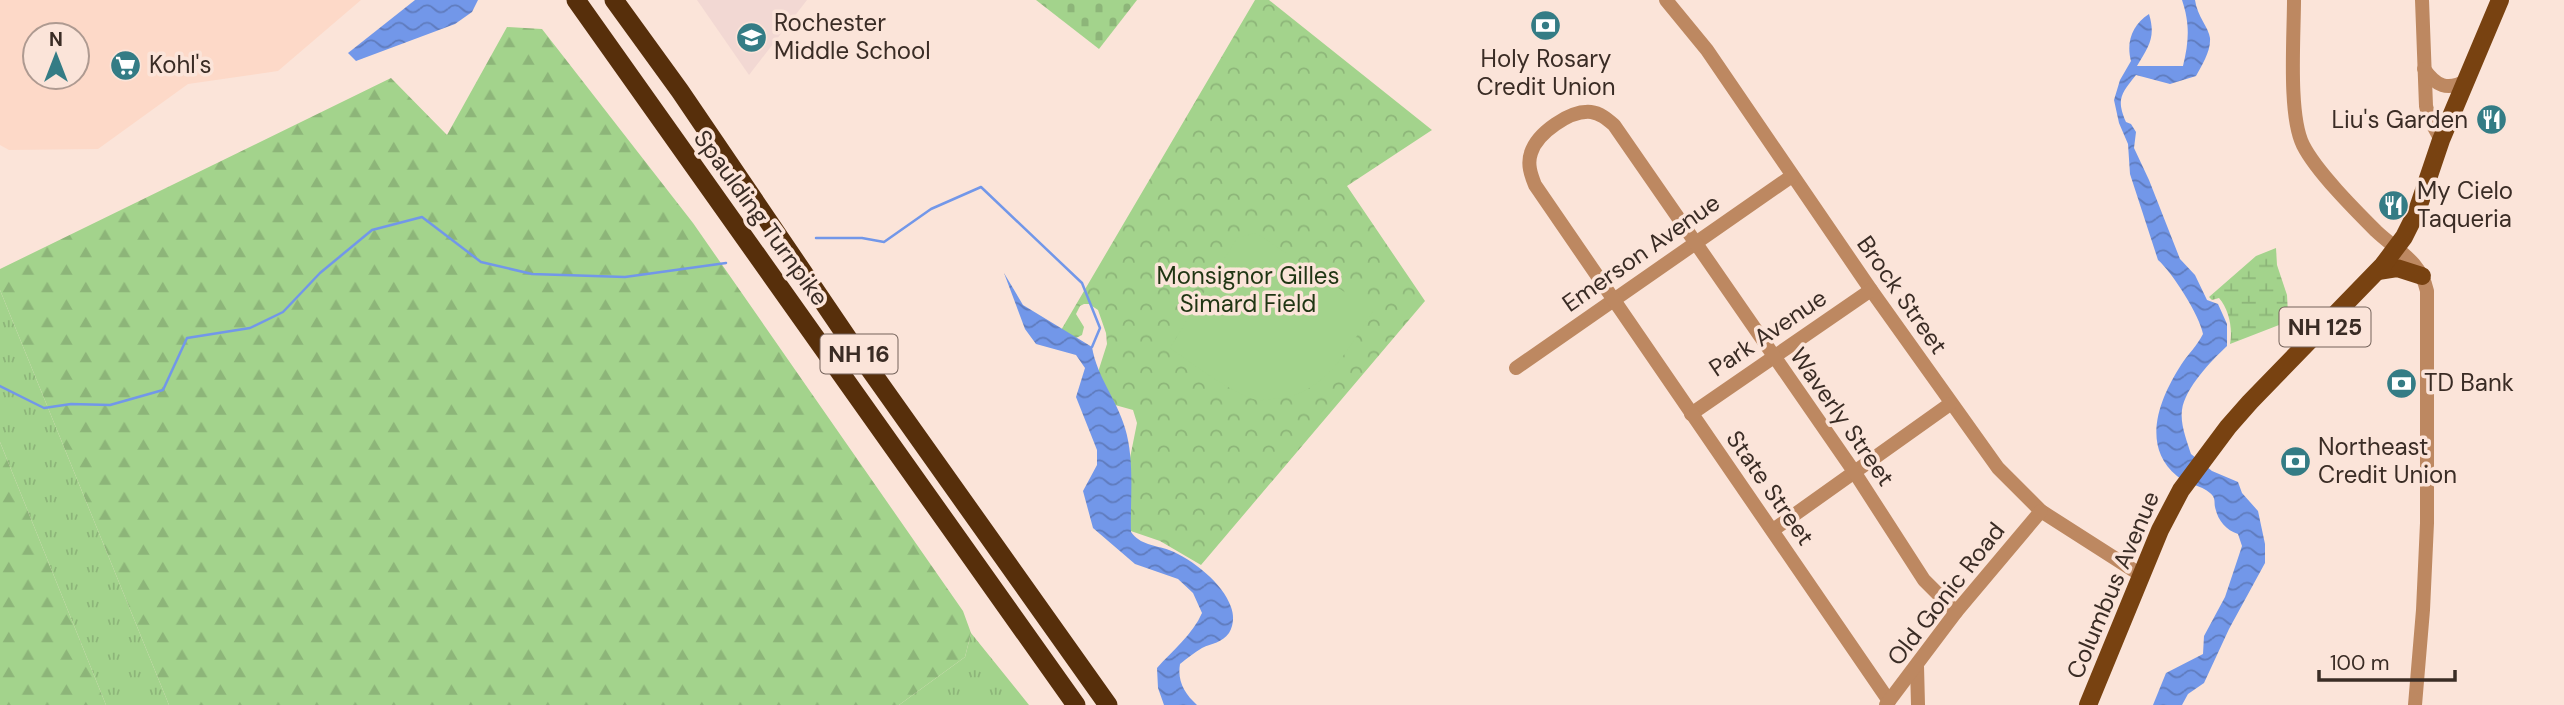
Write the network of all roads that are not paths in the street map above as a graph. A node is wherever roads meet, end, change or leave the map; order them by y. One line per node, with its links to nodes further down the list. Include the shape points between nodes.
1 (564, 0): 8 (highway)
2 (576, 0): 8 (highway, Spaulding Turnpike / NH 16)
3 (614, 0): 31 (highway, Spaulding Turnpike / NH 16)
4 (1666, 0): 12 (street, Brock Street, via 1707,50)
5 (2294, 0): 14 (street, via 2295,111 2302,143 2337,189 2378,233)
6 (2423, 0): 9 (street)
7 (2500, 0): 10 (main road, Columbus Avenue / NH 125)
8 (624, 67): 30 (highway, Spaulding Turnpike / NH 16)
9 (2424, 69): 10 (street, via 2444,87); 11 (street, via 2428,118)
10 (2466, 81): 11 (main road, Columbus Avenue / NH 125)
11 (2441, 140): 14 (main road, Columbus Avenue / NH 125, via 2413,221)
12 (1792, 176): 13 (street, Emerson Avenue); 17 (street, Brock Street)
13 (1697, 242): 18 (street, Emerson Avenue); 18 (street, Waverly Street, via 1609,121 1582,112 1550,129 1530,154 1531,175); 19 (street, Waverly Street)
14 (2398, 247): 15 (main road, Columbus Avenue / NH 125); 16 (street)
15 (2378, 271): 16 (main road, via 2397,268); 26 (main road, Columbus Avenue / NH 125, via 2261,389 2203,459 2165,519)
16 (2422, 276): 34 (street, via 2428,325 2427,523)
17 (1871, 290): 19 (street, Park Avenue); 21 (street, Brock Street)
18 (1614, 300): 20 (street, Emerson Avenue); 22 (street, State Street)
19 (1773, 357): 22 (street, Park Avenue); 23 (street, Waverly Street)
20 (1516, 368)
21 (1950, 404): 23 (street); 24 (street, Brock Street, via 1998,468)
22 (1691, 414): 25 (street, State Street)
23 (1854, 473): 25 (street); 27 (street, Waverly Street, via 1924,580)
24 (2040, 511): 26 (street, Brock Street); 27 (street, Old Gonic Road)
25 (1773, 530): 29 (street, State Street)
26 (2141, 575): 33 (main road, Columbus Avenue / NH 125)
27 (1956, 612): 28 (street, Old Gonic Road)
28 (1917, 666): 29 (street, Old Gonic Road); 32 (street)
29 (1888, 703)
30 (1076, 705)
31 (1108, 705)
32 (1918, 705)
33 (2088, 705)
34 (2415, 705)

